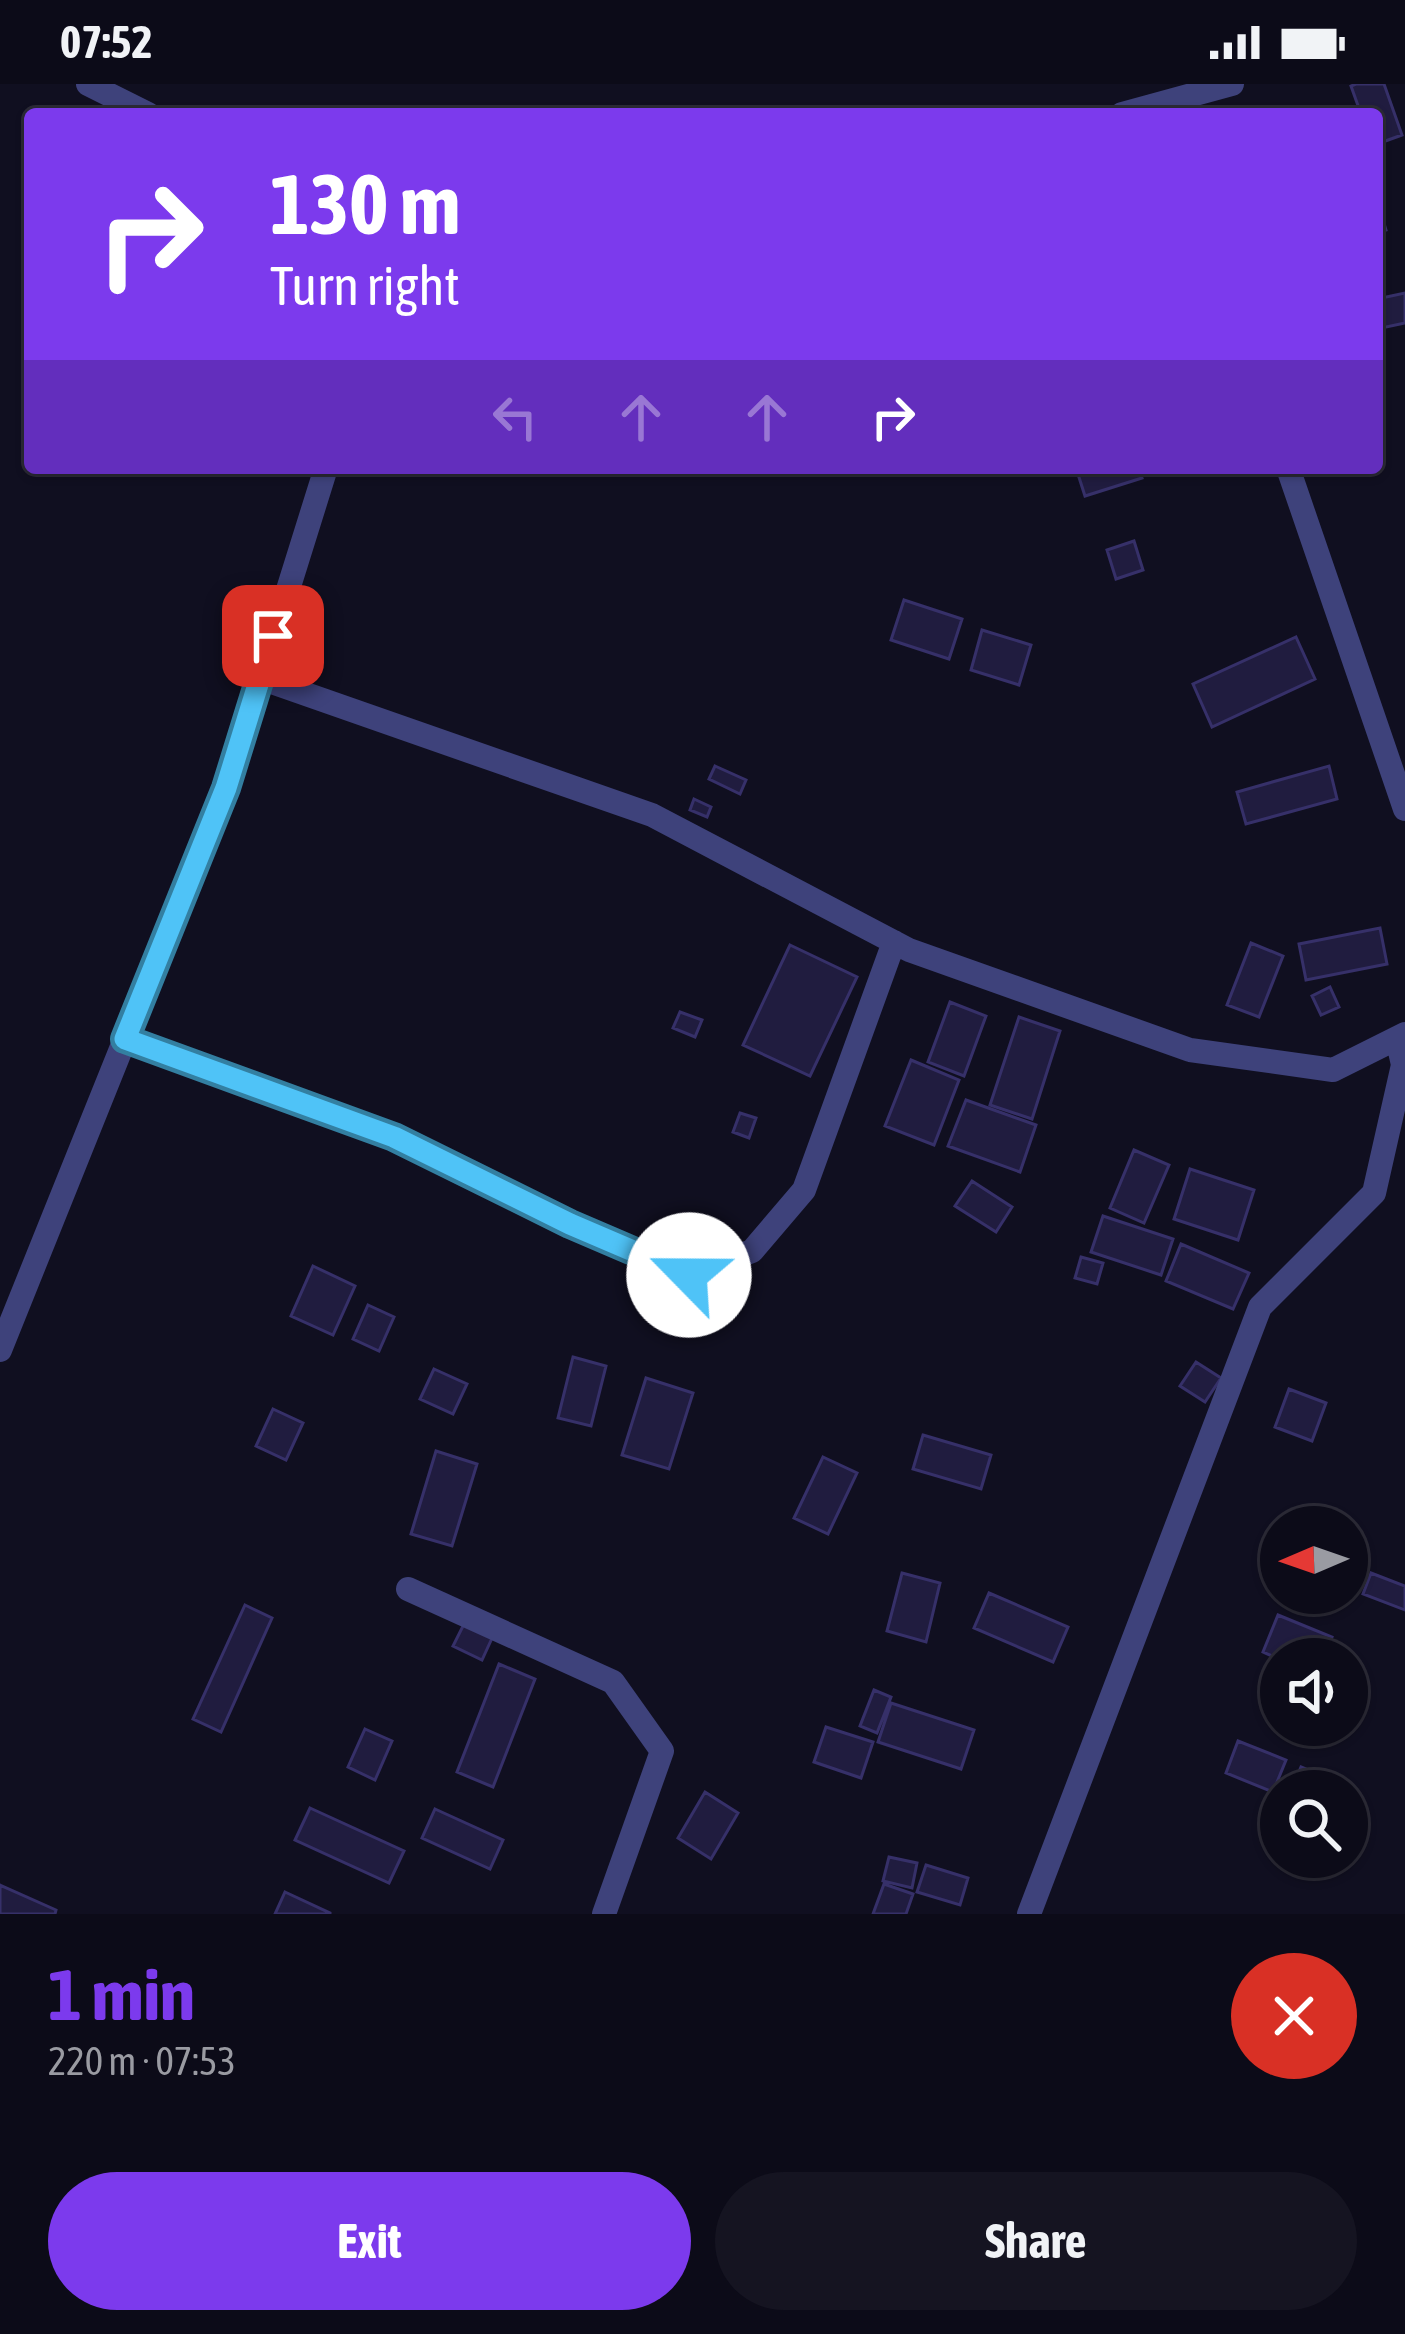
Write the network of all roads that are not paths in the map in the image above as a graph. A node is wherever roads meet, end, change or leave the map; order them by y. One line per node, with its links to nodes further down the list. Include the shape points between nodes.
1 (88, 84): 3 (street)
2 (1232, 84): 4 (street)
3 (136, 108)
4 (1162, 108)
5 (324, 474): 7 (street)
6 (1290, 474): 8 (street)
7 (260, 679): 9 (street, via 652,815); 11 (street, via 226,788)
8 (1405, 809)
9 (894, 942): 10 (street, via 1190,1050 1333,1070); 11 (street, via 804,1190 752,1252 689,1275 394,1137)
10 (1401, 1036): 15 (street, via 1403,1065 1374,1193 1261,1307)
11 (125, 1039): 12 (street)
12 (0, 1349)
13 (408, 1589): 14 (street, via 613,1682 662,1751)
14 (604, 1914)
15 (1029, 1914)

